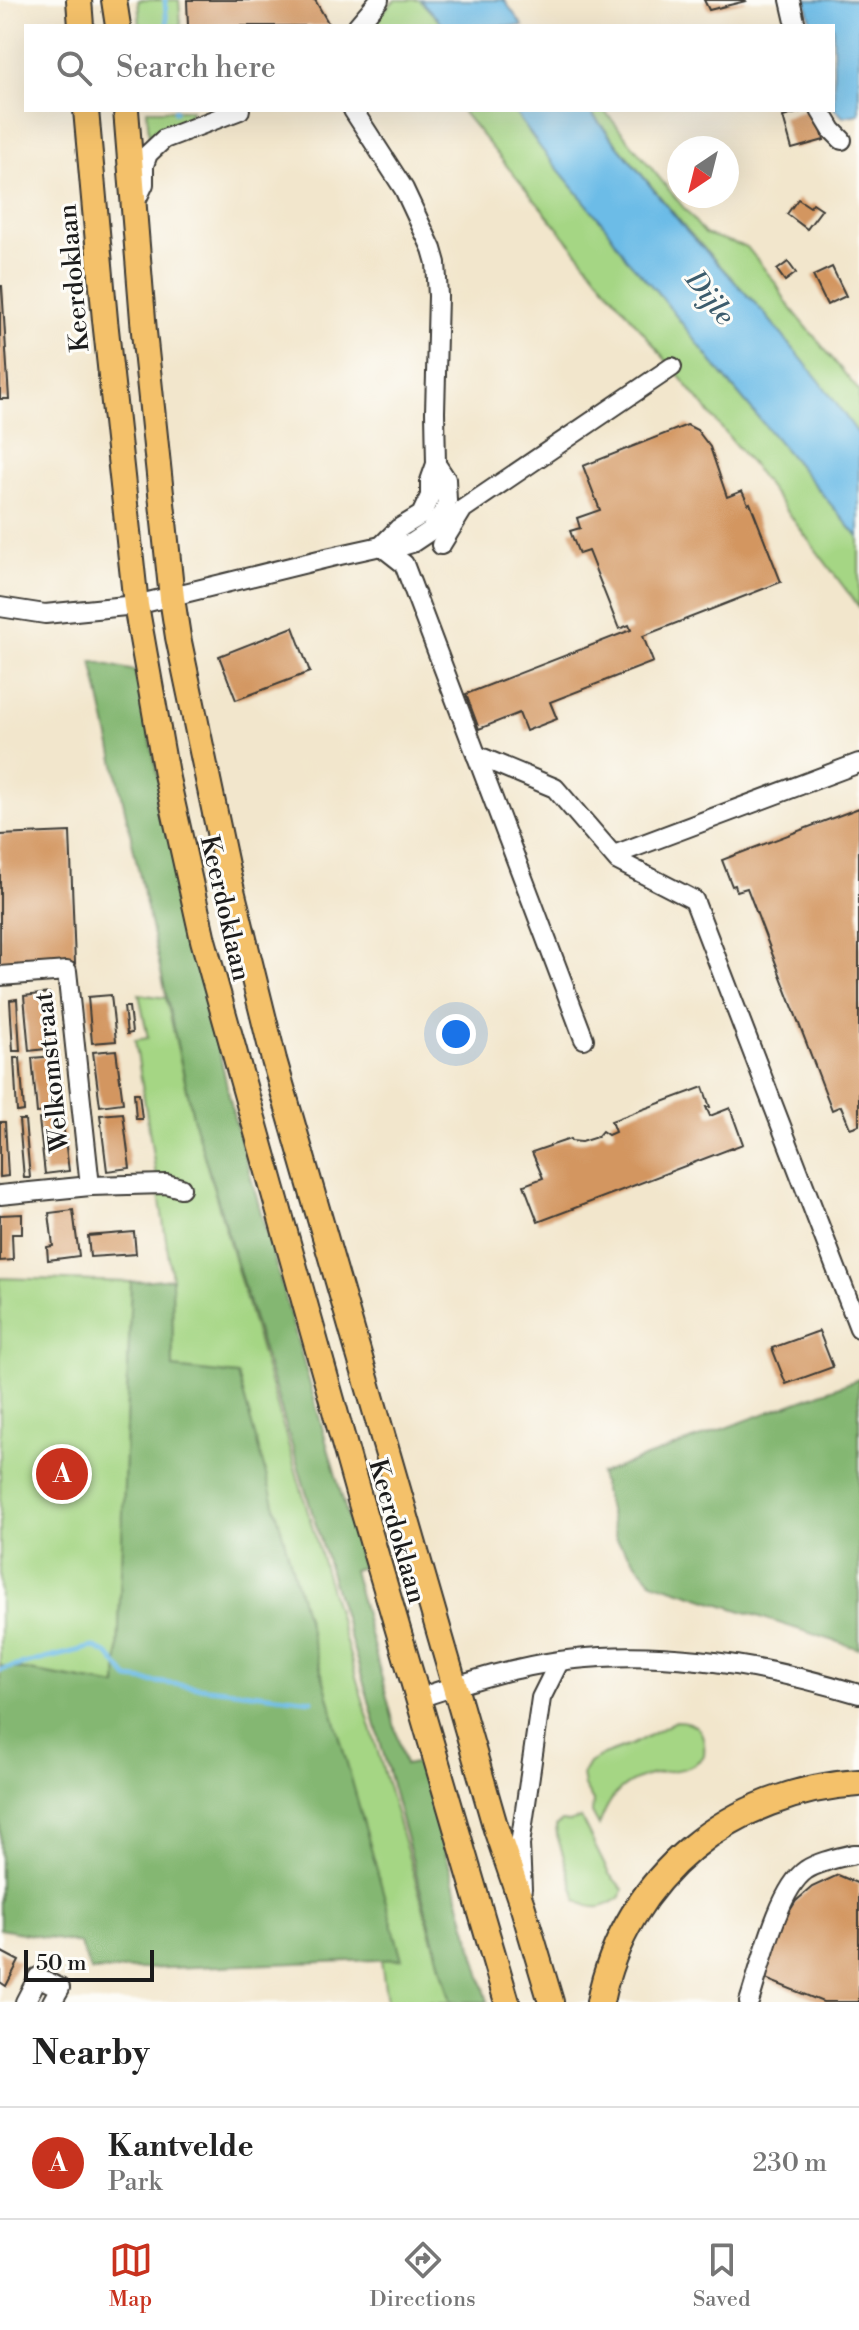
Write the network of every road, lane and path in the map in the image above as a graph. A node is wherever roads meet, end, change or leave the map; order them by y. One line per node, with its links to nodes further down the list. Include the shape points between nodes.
1 (79, 0): 4 (main road)
2 (114, 0): 5 (main road)
3 (790, 0): 6 (street)
4 (81, 24)
5 (118, 24)
6 (796, 24)
7 (86, 112): 19 (main road, Keerdoklaan)
8 (126, 112): 14 (main road, Keerdoklaan)
9 (228, 112): 12 (street)
10 (354, 112): 17 (street, via 404,189 436,263 436,464 446,479 445,509 437,524 412,543)
11 (821, 112): 13 (street)
12 (203, 116): 14 (street, via 148,154)
13 (842, 140)
14 (135, 203): 18 (main road, Keerdoklaan)
15 (672, 367): 16 (street, via 463,509)
16 (441, 545)
17 (381, 546): 18 (street); 21 (street, via 404,564)
18 (172, 598): 19 (street); 31 (main road, Keerdoklaan, via 227,870 274,1060)
19 (136, 605): 20 (street, via 45,614); 33 (main road, Keerdoklaan, via 203,940)
20 (0, 607)
21 (476, 755): 23 (street, via 555,788); 25 (street)
22 (859, 763): 23 (street)
23 (614, 855): 29 (street, via 694,900)
24 (0, 976): 26 (street, Welkomstraat, via 67,971)
25 (584, 1039)
26 (90, 1186): 27 (street); 28 (street)
27 (181, 1188)
28 (0, 1195)
29 (859, 1328)
30 (559, 1662): 31 (street); 32 (street, via 644,1655 751,1668); 36 (street, via 541,1698 531,1762 520,1845)
31 (455, 1686): 33 (street); 36 (main road, Keerdoklaan)
32 (859, 1694)
33 (418, 1698): 39 (main road, Keerdoklaan)
34 (859, 1783): 41 (highway, via 809,1788 744,1812 686,1853 631,1921)
35 (859, 1854): 42 (street, via 819,1863 792,1885)
36 (523, 1908): 40 (main road, Keerdoklaan)
37 (25, 2002): 38 (street, via 38,1977 60,1988)
38 (52, 2002)
39 (507, 2002)
40 (551, 2002)
41 (600, 2002)
42 (749, 2002)

